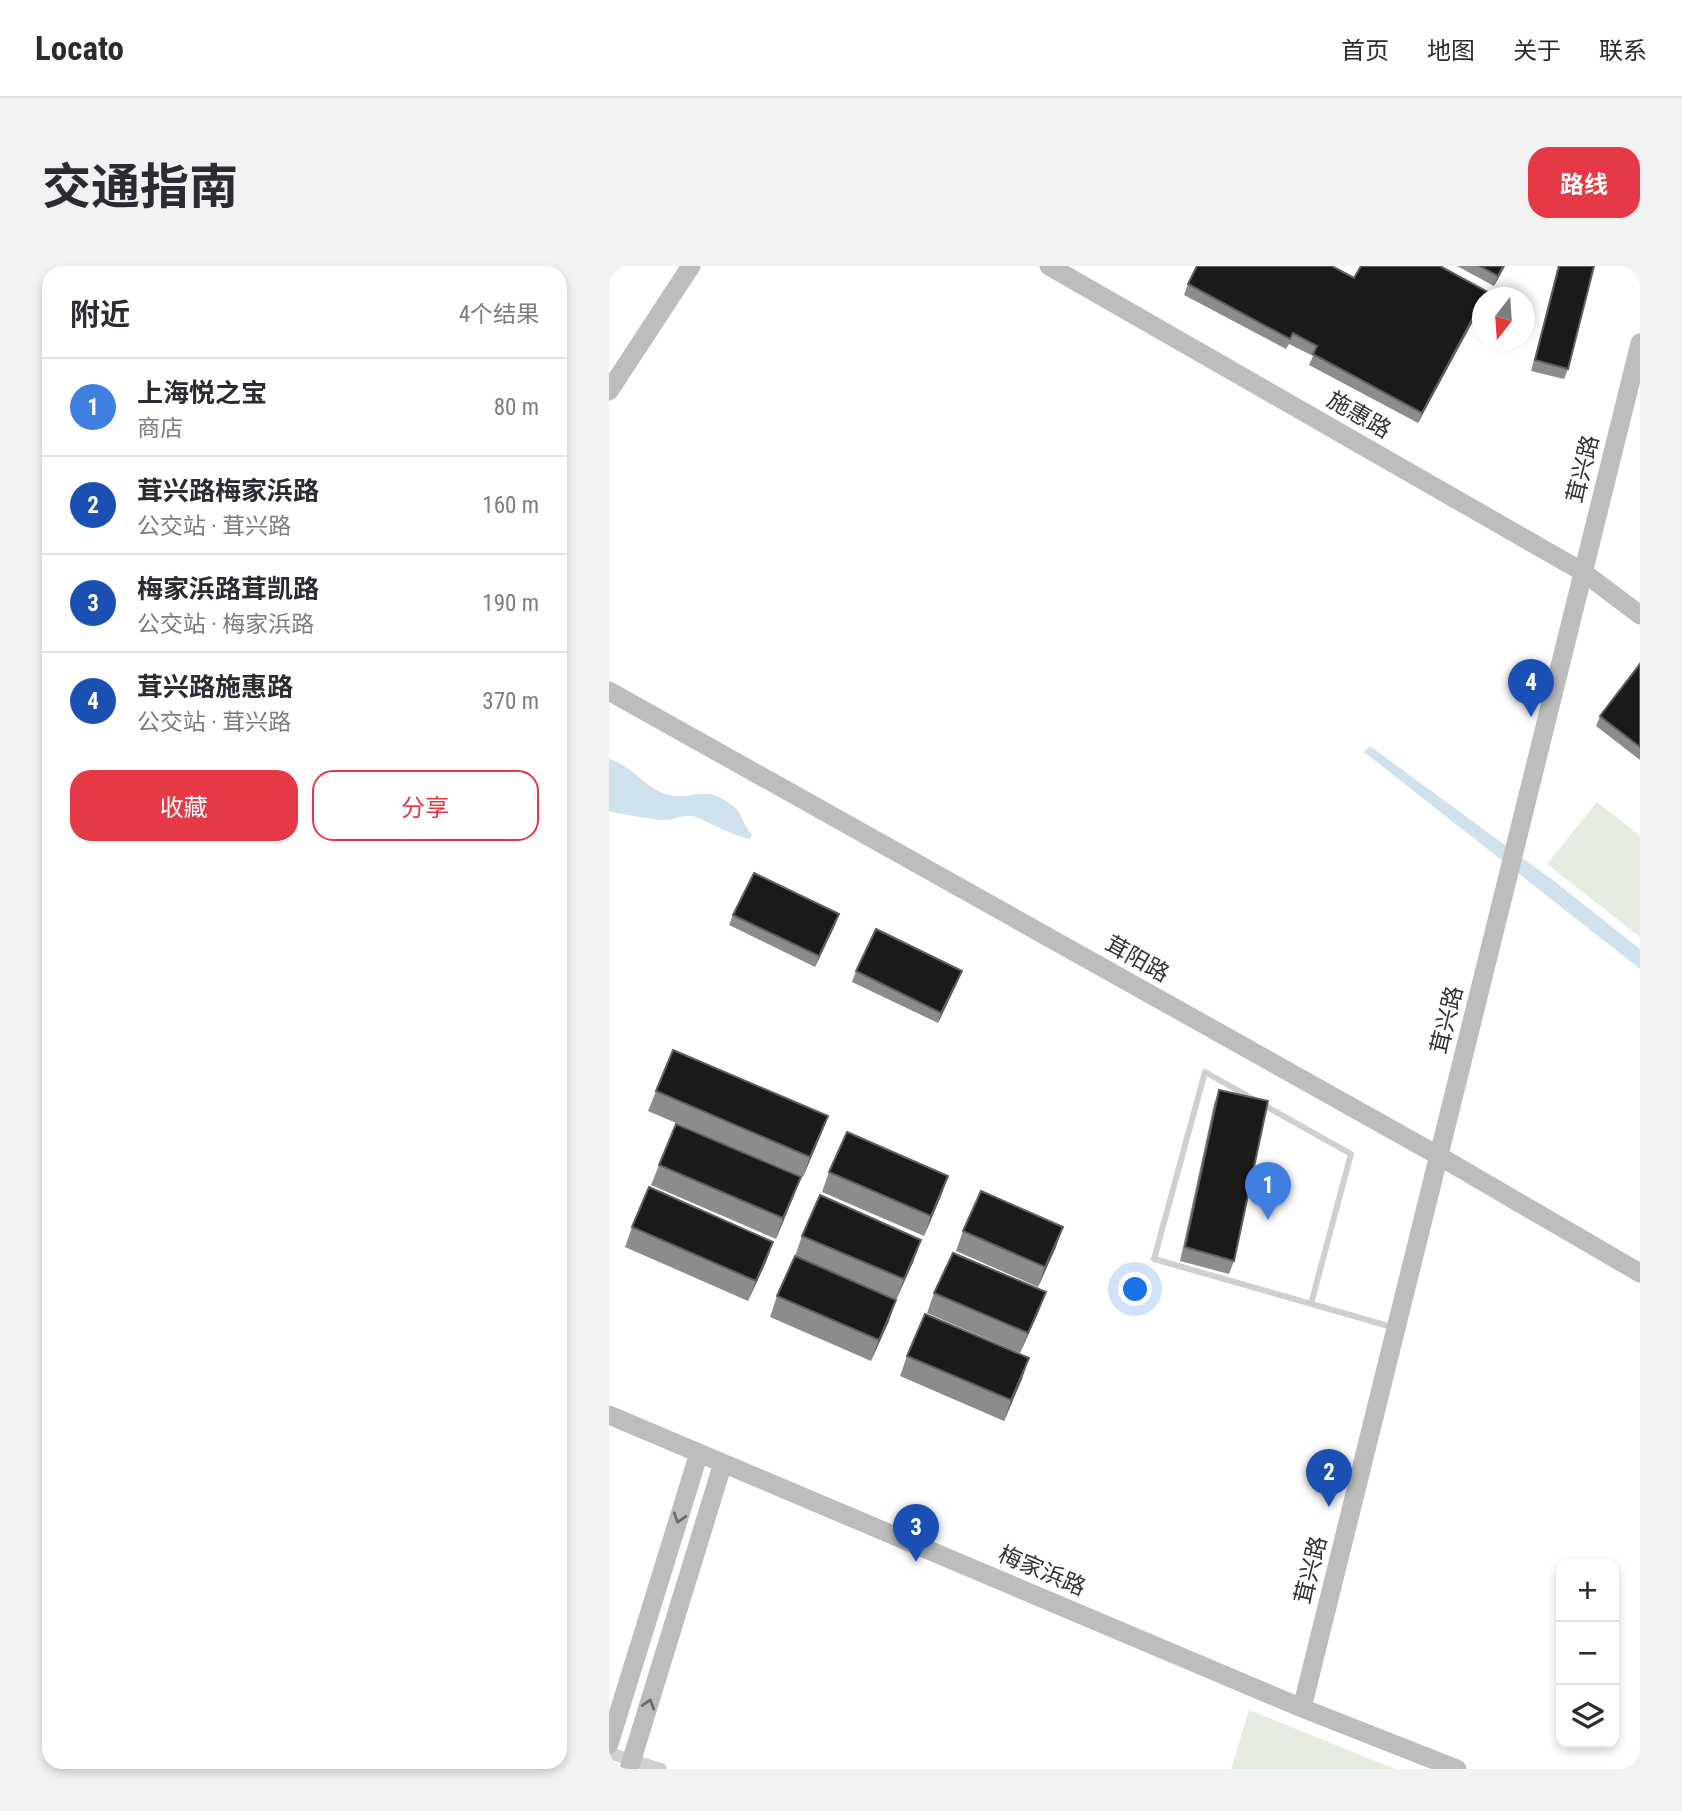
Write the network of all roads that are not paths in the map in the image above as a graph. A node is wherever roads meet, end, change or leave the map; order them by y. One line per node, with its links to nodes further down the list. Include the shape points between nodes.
1 (691, 266): 4 (main road)
2 (1049, 266): 5 (main road, 施惠路)
3 (1640, 343): 5 (main road, 茸兴路)
4 (609, 391)
5 (1583, 572): 6 (main road, 施惠路); 8 (main road, 茸兴路)
6 (1640, 615)
7 (609, 691): 8 (main road, 茸阳路)
8 (1439, 1156): 9 (main road, 茸阳路); 11 (main road, 茸兴路)
9 (1640, 1273)
10 (1311, 1304): 10 (lane, via 1154,1259 1206,1072 1351,1154); 11 (lane)
11 (1396, 1328): 15 (main road, 茸兴路)
12 (609, 1415): 13 (main road, 梅家浜路)
13 (699, 1452): 14 (main road, 梅家浜路); 16 (main road, one-way to 16)
14 (723, 1463): 15 (main road, 梅家浜路); 18 (main road, one-way to 14)
15 (1302, 1708): 20 (main road, 梅家浜路)
16 (609, 1744)
17 (609, 1753): 18 (street)
18 (630, 1764): 19 (street)
19 (661, 1769)
20 (1457, 1769)

